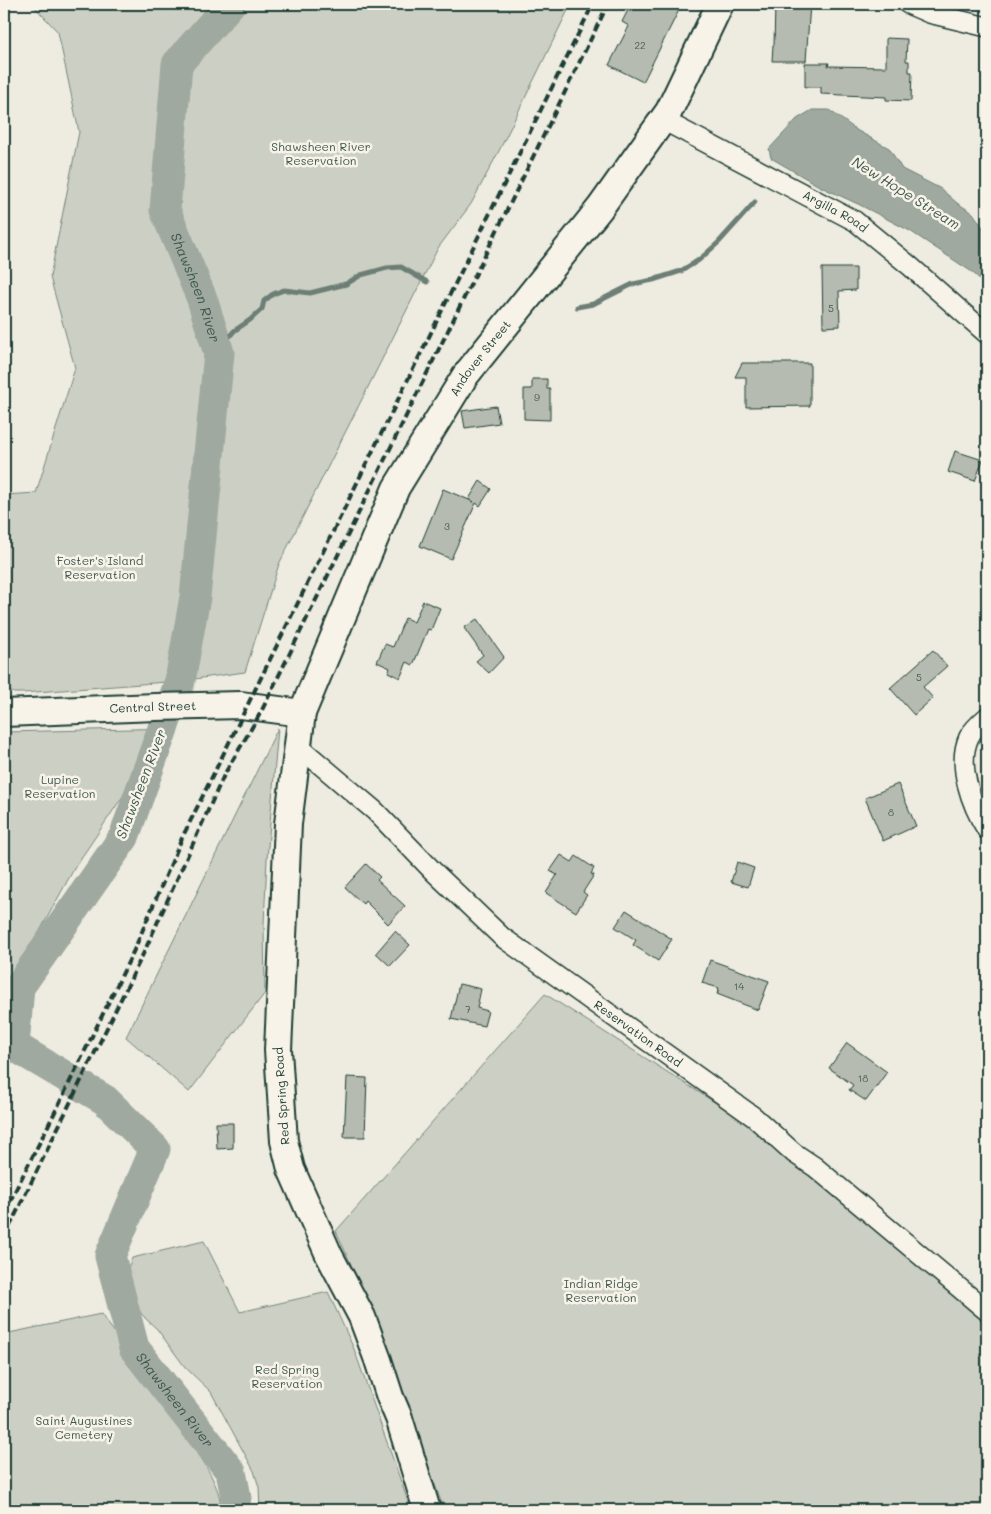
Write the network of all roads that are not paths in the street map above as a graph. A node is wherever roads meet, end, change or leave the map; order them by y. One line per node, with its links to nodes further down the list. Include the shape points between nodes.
1 (720, 4): 4 (main road, Andover Street)
2 (920, 6): 3 (street)
3 (987, 27)
4 (663, 120): 5 (street, Argilla Road, via 855,221); 7 (main road, Andover Street, via 600,208 465,376 396,488)
5 (987, 334)
6 (4, 713): 7 (main road, Central Street, via 241,706)
7 (302, 713): 9 (main road, Andover Street)
8 (987, 717): 10 (street, via 969,737 964,767 972,802)
9 (297, 744): 11 (street, Reservation Road, via 376,811 502,937 754,1116 794,1153); 12 (main road, Red Spring Road, via 288,824 278,1050 284,1141 291,1169 329,1255 362,1317)
10 (987, 830)
11 (987, 1311)
12 (428, 1510)

